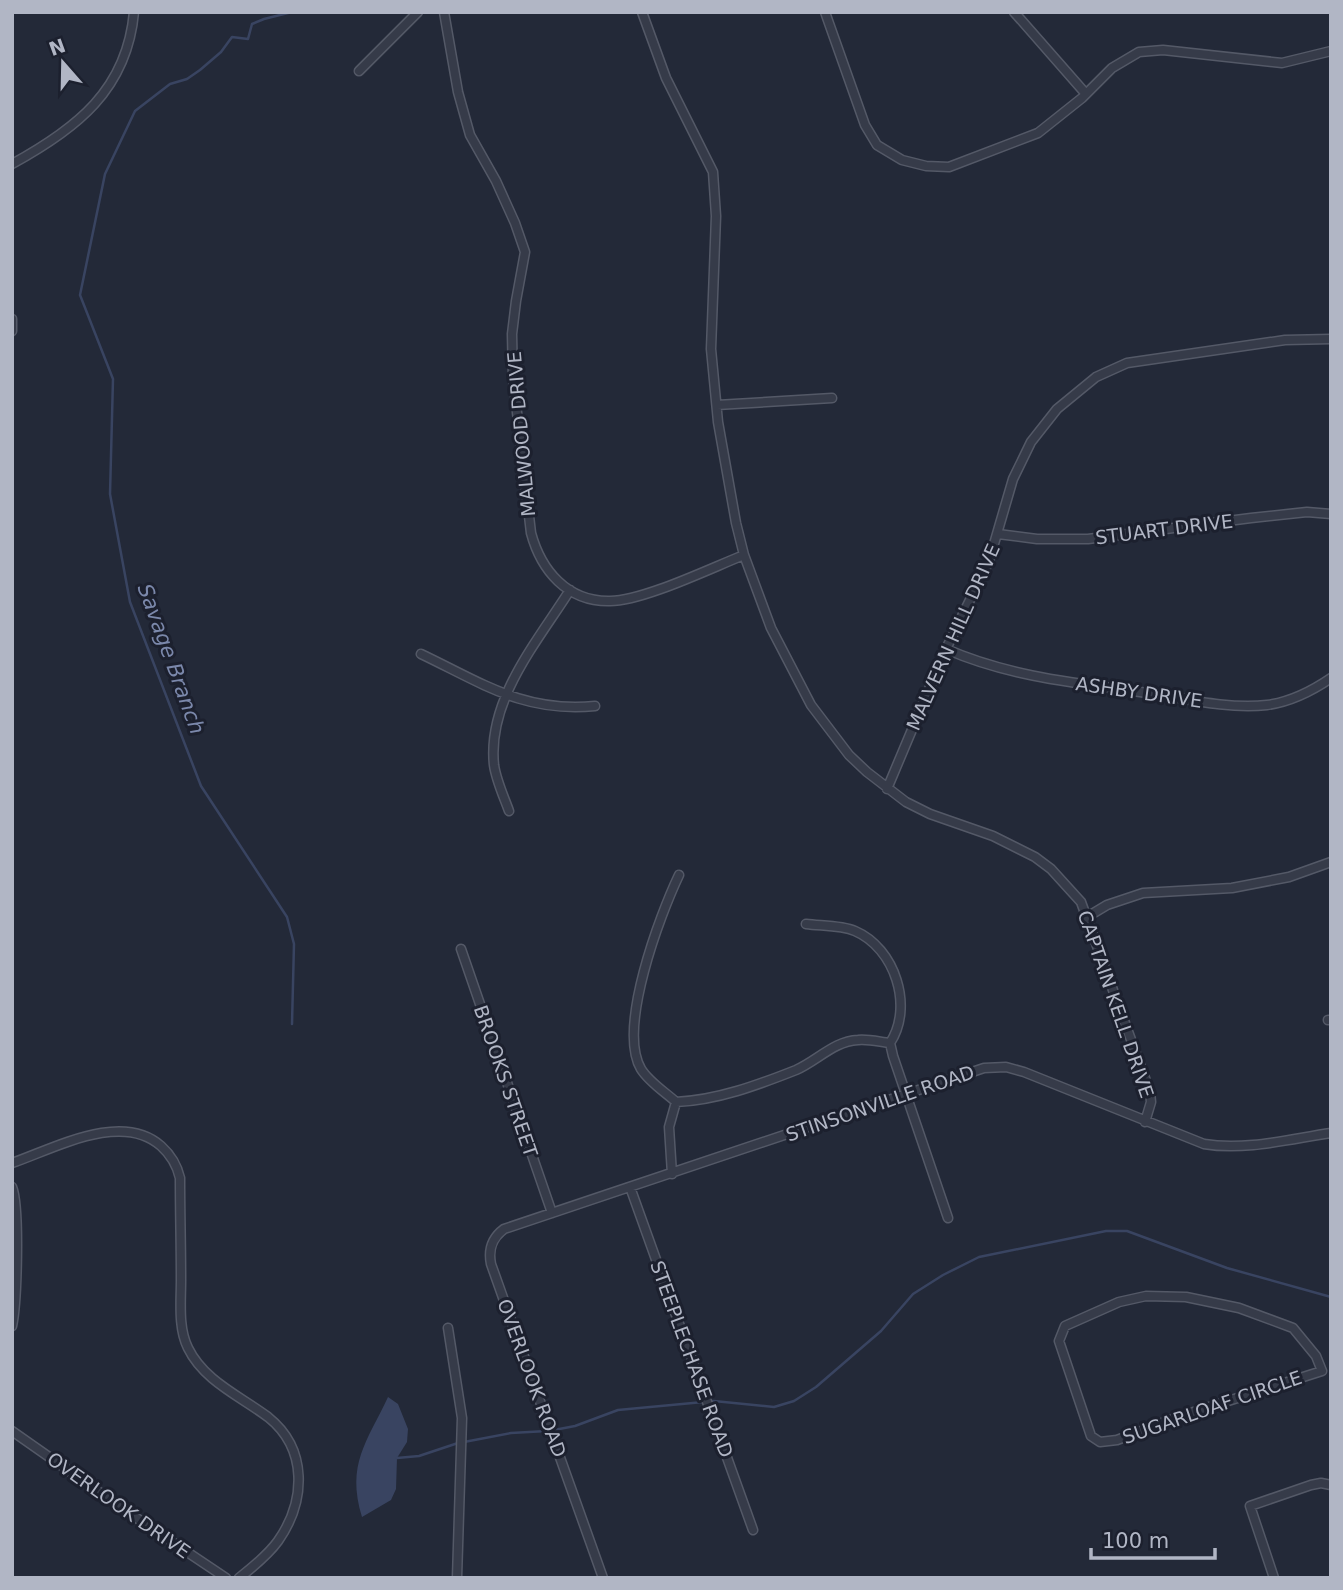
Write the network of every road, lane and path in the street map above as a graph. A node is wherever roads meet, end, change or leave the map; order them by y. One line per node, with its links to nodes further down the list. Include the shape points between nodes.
1 (134, 12): 10 (street, via 124,61 98,100 73,126)
2 (418, 12): 8 (street)
3 (444, 12): 19 (street, MALWOOD DRIVE, via 470,135 506,202 525,252 512,334 531,533 545,568)
4 (642, 12): 15 (street, CAPTAIN KELL DRIVE, via 666,78 713,172 711,349)
5 (825, 12): 9 (street, via 865,125 877,145 902,160 949,167 1038,133)
6 (1014, 12): 9 (street)
7 (1331, 51): 9 (street, via 1282,63 1163,50 1139,52 1112,68)
8 (359, 71)
9 (1086, 94)
10 (12, 164)
11 (12, 319): 12 (street)
12 (12, 331)
13 (1331, 339): 17 (street, MALVERN HILL DRIVE, via 1285,340 1156,357 1096,377 1062,404 1031,442 1013,480)
14 (832, 398): 15 (street)
15 (717, 405): 18 (street, CAPTAIN KELL DRIVE)
16 (1331, 514): 17 (street, STUART DRIVE, via 1307,512 1088,539)
17 (998, 534): 20 (street, MALVERN HILL DRIVE)
18 (744, 555): 19 (street, MALWOOD DRIVE, via 659,589 612,602); 25 (street, CAPTAIN KELL DRIVE, via 771,628 811,705 849,755)
19 (570, 590): 23 (street)
20 (946, 649): 22 (street, ASHBY DRIVE, via 973,661 1048,679 1229,705 1287,700); 25 (street, MALVERN HILL DRIVE)
21 (421, 653): 23 (street)
22 (1331, 678)
23 (506, 695): 24 (street, via 555,707); 26 (street, via 495,735 494,767)
24 (595, 706)
25 (887, 789): 29 (street, CAPTAIN KELL DRIVE, via 930,814 993,836 1035,858 1066,884)
26 (509, 811)
27 (1331, 862): 29 (street, via 1289,877 1232,888 1143,892)
28 (679, 875): 34 (street, via 643,971 635,1039 641,1068)
29 (1087, 917): 35 (street, CAPTAIN KELL DRIVE, via 1150,1091 1152,1102)
30 (806, 924): 32 (street, via 853,930 882,952 902,994)
31 (461, 949): 41 (street, BROOKS STREET)
32 (891, 1043): 33 (street); 34 (street, via 849,1041 773,1078 707,1100)
33 (905, 1095): 35 (street, STINSONVILLE ROAD, via 984,1068 1006,1067); 38 (street, STINSONVILLE ROAD); 42 (street)
34 (677, 1102): 38 (street, via 669,1127)
35 (1144, 1122): 36 (street, STINSONVILLE ROAD, via 1219,1147)
36 (1331, 1133)
37 (12, 1163): 50 (street, via 122,1130 153,1140 176,1163 182,1322 187,1346 201,1368 283,1431 299,1468 297,1501 289,1523 278,1542)
38 (672, 1174): 40 (street, STINSONVILLE ROAD)
39 (12, 1187): 43 (street, via 16,1204)
40 (630, 1187): 41 (street, STINSONVILLE ROAD); 48 (street, STEEPLECHASE ROAD)
41 (552, 1213): 52 (street, OVERLOOK ROAD, via 504,1229 495,1236 489,1256)
42 (948, 1218)
43 (12, 1326)
44 (448, 1328): 51 (street, via 462,1418)
45 (1327, 1370): 45 (street, SUGARLOAF CIRCLE, via 1104,1443 1091,1436 1059,1341 1065,1326 1119,1302 1146,1296 1186,1297 1239,1308 1293,1328)
46 (12, 1431): 49 (street, OVERLOOK DRIVE)
47 (1331, 1485): 53 (street, via 1311,1485 1250,1506)
48 (752, 1530)
49 (226, 1578)
50 (239, 1578)
51 (457, 1578)
52 (603, 1578)
53 (1274, 1578)

